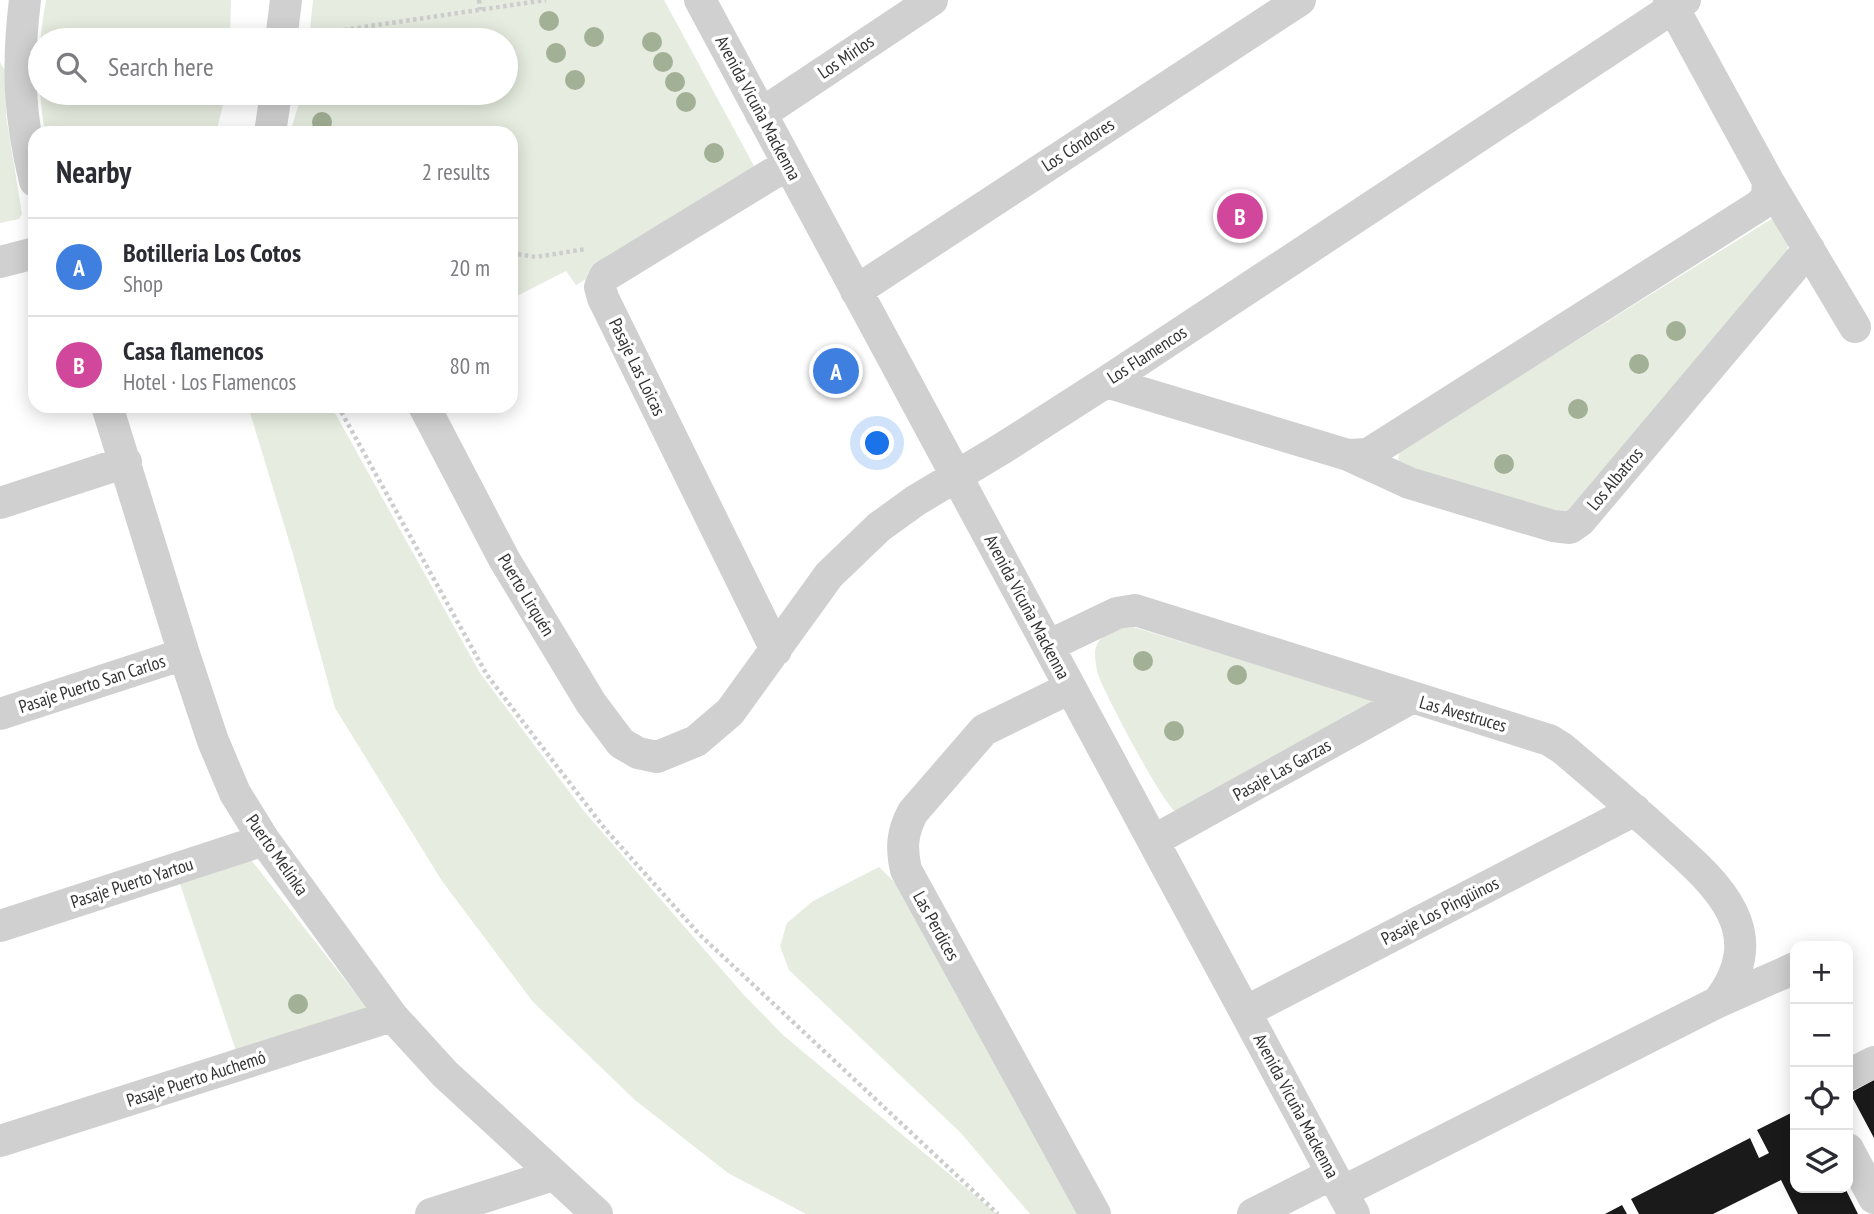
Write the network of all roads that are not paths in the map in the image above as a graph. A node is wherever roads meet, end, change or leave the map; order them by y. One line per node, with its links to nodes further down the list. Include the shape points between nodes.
1 (286, 0): 7 (street)
2 (700, 0): 9 (street, Avenida Vicuña Mackenna)
3 (932, 0): 9 (street, Los Mirlos)
4 (1300, 0): 17 (street, Los Cóndores)
5 (1676, 2): 13 (street); 19 (street, Los Flamencos)
6 (15, 19): 11 (street)
7 (282, 28)
8 (274, 105): 10 (street)
9 (761, 114): 12 (street, Avenida Vicuña Mackenna)
10 (271, 126)
11 (28, 154)
12 (788, 164): 17 (street, Avenida Vicuña Mackenna); 27 (street, Pasaje Las Loicas, via 605,276 600,287)
13 (1768, 180): 14 (street); 22 (street, via 1767,196 1760,205 1368,454)
14 (1809, 249): 18 (street); 22 (street, Los Albatros, via 1570,528 1409,483)
15 (28, 255): 16 (street)
16 (0, 262)
17 (856, 291): 24 (street, Avenida Vicuña Mackenna)
18 (1855, 327)
19 (1106, 382): 22 (street, Los Albatros); 24 (street, Los Flamencos)
20 (109, 413): 23 (street, Puerto Melinka)
21 (428, 413): 32 (street, Puerto Lirquén, via 504,559 591,703 621,743)
22 (1349, 455)
23 (125, 463): 25 (street); 28 (street, Puerto Melinka)
24 (957, 477): 26 (street, Avenida Vicuña Mackenna); 27 (street, Los Flamencos, via 915,501 853,550 829,575)
25 (0, 503)
26 (1048, 646): 29 (street, Avenida Vicuña Mackenna); 30 (street, Las Avestruces, via 1135,610)
27 (776, 650): 32 (street, Los Flamencos, via 714,728)
28 (184, 654): 31 (street, Pasaje Puerto San Carlos); 34 (street, Puerto Melinka, via 234,793)
29 (1070, 688): 35 (street, Avenida Vicuña Mackenna); 50 (street, Las Perdices, via 984,730 913,812 902,850 906,870)
30 (1411, 698): 33 (street, Las Avestruces, via 1549,740); 35 (street, Pasaje Las Garzas)
31 (0, 714)
32 (657, 757)
33 (1635, 810): 38 (street, Las Avestruces, via 1718,887 1730,909 1738,928 1740,955 1733,983); 39 (street, Pasaje Los Pingüinos)
34 (264, 840): 36 (street, Pasaje Puerto Yartou); 40 (street, Puerto Melinka)
35 (1153, 841): 39 (street, Avenida Vicuña Mackenna)
36 (0, 926)
37 (1790, 970): 38 (street)
38 (1718, 1002): 46 (street)
39 (1245, 1012): 46 (street, Avenida Vicuña Mackenna)
40 (392, 1016): 43 (street, Pasaje Puerto Auchemó); 45 (street, Puerto Melinka, via 444,1074)
41 (1874, 1062): 42 (street)
42 (1853, 1072)
43 (0, 1141)
44 (1853, 1158): 47 (street)
45 (553, 1175): 48 (street); 49 (street, Puerto Melinka)
46 (1343, 1193): 51 (street)
47 (1874, 1198)
48 (432, 1214)
49 (597, 1214)
50 (1095, 1214)
51 (1253, 1214)

